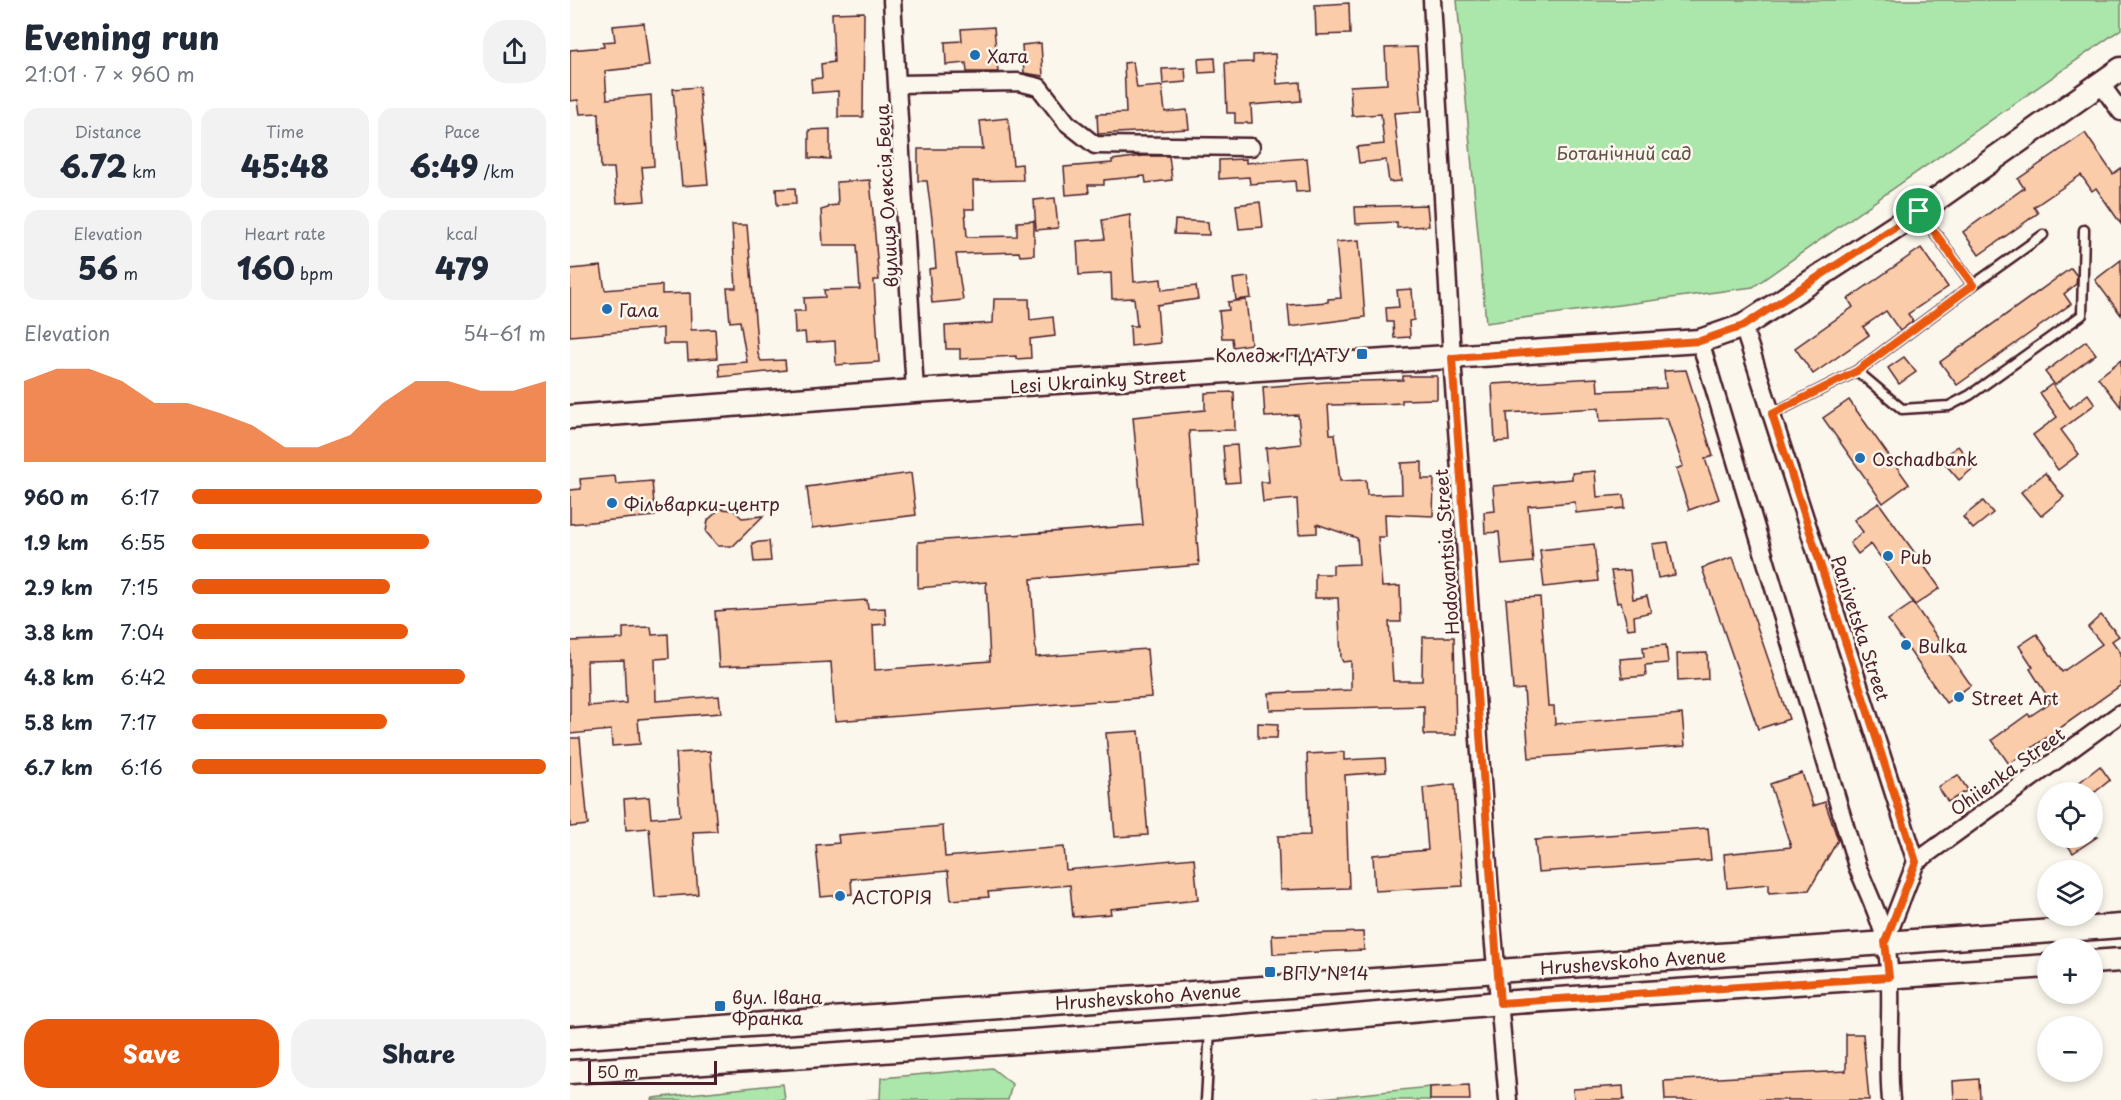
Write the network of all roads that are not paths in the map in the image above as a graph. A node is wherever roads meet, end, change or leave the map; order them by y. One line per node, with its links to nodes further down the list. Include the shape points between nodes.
1 (892, 0): 5 (street, вулиця Олексія Беца)
2 (1432, 0): 14 (street, Hodovantsia Street)
3 (2121, 69): 4 (main road, Lesi Ukrainky Street)
4 (2100, 83): 6 (street); 8 (main road, Lesi Ukrainky Street)
5 (899, 84): 7 (street, via 1018,82 1039,87 1067,123 1095,145); 16 (street, вулиця Олексія Беца)
6 (2121, 112)
7 (1251, 147)
8 (1919, 211): 11 (lane); 12 (main road, Lesi Ukrainky Street)
9 (2084, 230): 15 (lane, via 2082,315 1970,395 1949,406 1902,409)
10 (2043, 236): 11 (lane)
11 (1973, 285): 15 (lane)
12 (1743, 326): 13 (main road, Lesi Ukrainky Street); 17 (street, Panivetska Street)
13 (1700, 341): 14 (main road, Lesi Ukrainky Street); 22 (street, via 1857,866)
14 (1452, 358): 16 (main road, Lesi Ukrainky Street); 26 (street, Hodovantsia Street)
15 (1857, 371): 17 (lane)
16 (915, 391): 18 (main road, Lesi Ukrainky Street)
17 (1772, 414): 20 (street, Panivetska Street)
18 (570, 417)
19 (2121, 713): 20 (street, Ohiienka Street)
20 (1916, 862): 22 (street)
21 (2121, 926): 22 (main road, Hrushevskoho Avenue)
22 (1885, 942): 26 (main road, Hrushevskoho Avenue); 27 (street)
23 (2121, 960): 24 (main road)
24 (2103, 961)
25 (2037, 967): 27 (main road, Hrushevskoho Avenue)
26 (1497, 971): 28 (street, Hodovantsia Street); 30 (main road, Hrushevskoho Avenue)
27 (1889, 977): 28 (main road, Hrushevskoho Avenue); 34 (street)
28 (1500, 1003): 29 (main road, Hrushevskoho Avenue); 33 (street, Hodovantsia Street)
29 (1210, 1029): 31 (main road, Hrushevskoho Avenue); 32 (lane)
30 (570, 1038)
31 (570, 1072)
32 (1206, 1100)
33 (1508, 1100)
34 (1891, 1100)

